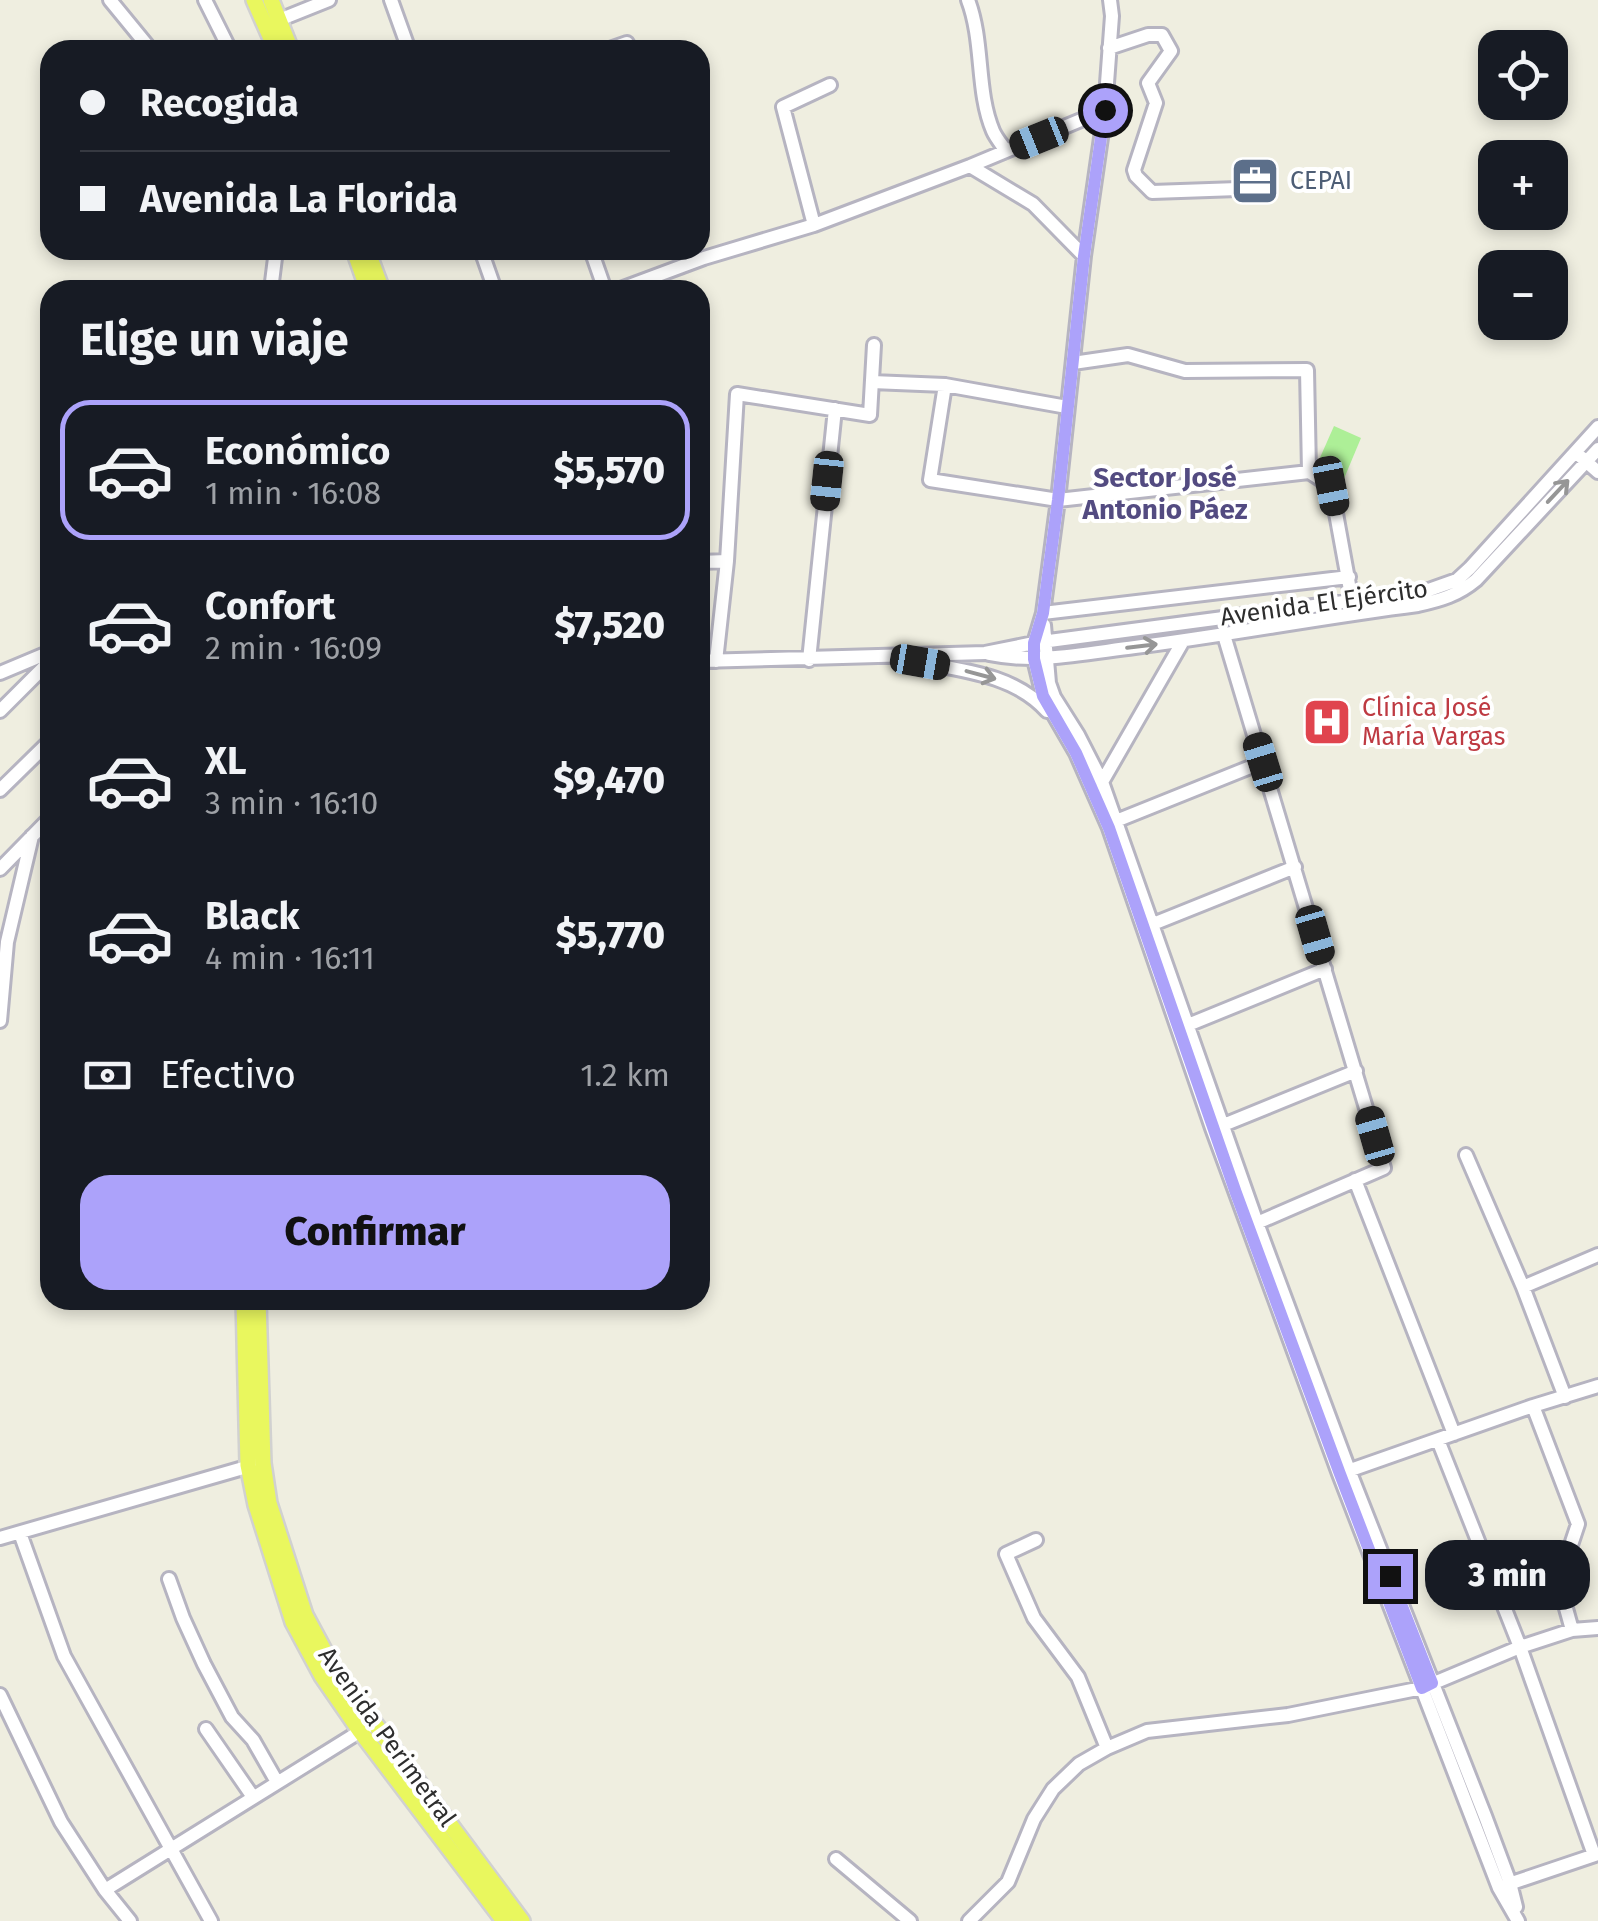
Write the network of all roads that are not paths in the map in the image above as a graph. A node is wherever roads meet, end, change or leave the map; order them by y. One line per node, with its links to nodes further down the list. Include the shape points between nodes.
1 (110, 0): 10 (street)
2 (205, 0): 11 (street)
3 (254, 0): 12 (main road)
4 (271, 0): 9 (main road)
5 (329, 0): 9 (street)
6 (391, 0): 14 (street)
7 (968, 0): 18 (street, via 987,108)
8 (1110, 0): 15 (street)
9 (279, 20): 13 (main road)
10 (143, 40)
11 (225, 40)
12 (272, 40)
13 (287, 40)
14 (405, 40)
15 (1110, 48): 17 (street); 20 (street, via 1162,35 1170,50 1148,83 1156,103 1136,176 1152,192)
16 (830, 85): 21 (street, via 782,107)
17 (1105, 110): 18 (street); 23 (street)
18 (1006, 151): 19 (street)
19 (970, 166): 21 (street); 23 (street, via 1034,204)
20 (1238, 189)
21 (814, 224): 22 (street)
22 (710, 252)
23 (1084, 256): 27 (street)
24 (688, 260): 25 (street)
25 (641, 280)
26 (874, 345): 28 (street)
27 (1073, 364): 30 (street); 35 (street, via 1128,355 1185,371 1307,370)
28 (872, 382): 29 (street); 31 (street, via 870,415)
29 (945, 384): 30 (street); 37 (street, via 930,480)
30 (1067, 407): 37 (street)
31 (835, 410): 38 (street, via 737,394); 50 (street)
32 (1598, 427): 34 (street, Avenida El Ejército)
33 (1598, 449): 34 (street, Avenida El Ejército)
34 (1581, 457): 36 (street); 41 (street, Avenida El Ejército, via 1458,580); 43 (street, Avenida El Ejército, one-way to 34, via 1447,599 1476,580)
35 (1308, 472): 37 (street); 40 (street, via 1331,486)
36 (1598, 472)
37 (1058, 500): 42 (street)
38 (727, 561): 39 (street); 52 (street)
39 (710, 562)
40 (1349, 577): 41 (street); 42 (street)
41 (1352, 600): 45 (street, Avenida El Ejército)
42 (1043, 613): 45 (street)
43 (1224, 635): 44 (street, Avenida El Ejército); 58 (street)
44 (1184, 641): 49 (street, Avenida El Ejército, one-way to 44); 59 (street)
45 (1039, 642): 46 (street, Avenida El Ejército); 49 (street)
46 (985, 653): 48 (street, Avenida El Ejército); 49 (street, Avenida El Ejército)
47 (40, 656): 54 (street)
48 (892, 657): 50 (street, Avenida El Ejército); 56 (street, one-way to 56, via 995,678 1032,696)
49 (1040, 659): 56 (street, via 1043,696); 59 (street)
50 (809, 660): 52 (street, Avenida El Ejército)
51 (710, 661): 52 (street, Avenida El Ejército)
52 (716, 661)
53 (40, 671): 55 (street)
54 (0, 674)
55 (0, 711)
56 (1057, 722): 86 (street, via 1109,828 1218,1144)
57 (40, 751): 60 (street)
58 (1263, 762): 61 (street); 65 (street)
59 (1102, 782): 61 (street)
60 (0, 790)
61 (1116, 821): 66 (street)
62 (40, 828): 63 (street)
63 (32, 836): 64 (street); 67 (street)
64 (1, 866)
65 (1295, 868): 66 (street); 68 (street)
66 (1154, 924): 70 (street)
67 (4, 945): 69 (street)
68 (1325, 969): 70 (street); 71 (street)
69 (0, 1022)
70 (1188, 1025): 72 (street)
71 (1356, 1071): 72 (street); 74 (street, via 1384,1168)
72 (1222, 1126): 75 (street)
73 (1466, 1154): 77 (street)
74 (1354, 1180): 75 (street); 83 (street)
75 (1257, 1223): 86 (street)
76 (1598, 1255): 77 (street)
77 (1523, 1287): 81 (street)
78 (245, 1310): 85 (main road, Avenida Perimetral)
79 (258, 1310): 85 (main road, Avenida Perimetral)
80 (1598, 1386): 81 (street)
81 (1565, 1397): 82 (street)
82 (1533, 1406): 83 (street); 92 (street, via 1578,1524 1562,1594)
83 (1454, 1434): 84 (street)
84 (1438, 1440): 86 (street); 93 (street)
85 (256, 1464): 87 (street); 96 (main road, Avenida Perimetral, via 256,1505 292,1622 322,1676)
86 (1344, 1472): 94 (street)
87 (20, 1533): 88 (street); 101 (street, via 64,1656)
88 (0, 1538)
89 (1036, 1540): 98 (street, via 1006,1554 1034,1618 1078,1677)
90 (169, 1579): 99 (street, via 232,1718)
91 (1598, 1628): 92 (street)
92 (1572, 1630): 93 (street)
93 (1520, 1647): 94 (street); 102 (street)
94 (1427, 1686): 98 (street, via 1288,1715 1147,1731); 104 (street)
95 (0, 1695): 105 (street, via 61,1822)
96 (367, 1727): 99 (street); 108 (main road, Avenida Perimetral); 109 (main road, Avenida Perimetral)
97 (206, 1729): 100 (street)
98 (1107, 1748): 111 (street, via 1052,1789 1008,1882)
99 (277, 1782): 100 (street)
100 (253, 1797): 101 (street)
101 (171, 1848): 105 (street); 107 (street)
102 (1596, 1855): 104 (street)
103 (836, 1860): 110 (street)
104 (1504, 1886): 112 (street)
105 (106, 1890): 106 (street)
106 (130, 1921)
107 (212, 1921)
108 (504, 1921)
109 (522, 1921)
110 (910, 1921)
111 (969, 1921)
112 (1519, 1921)

